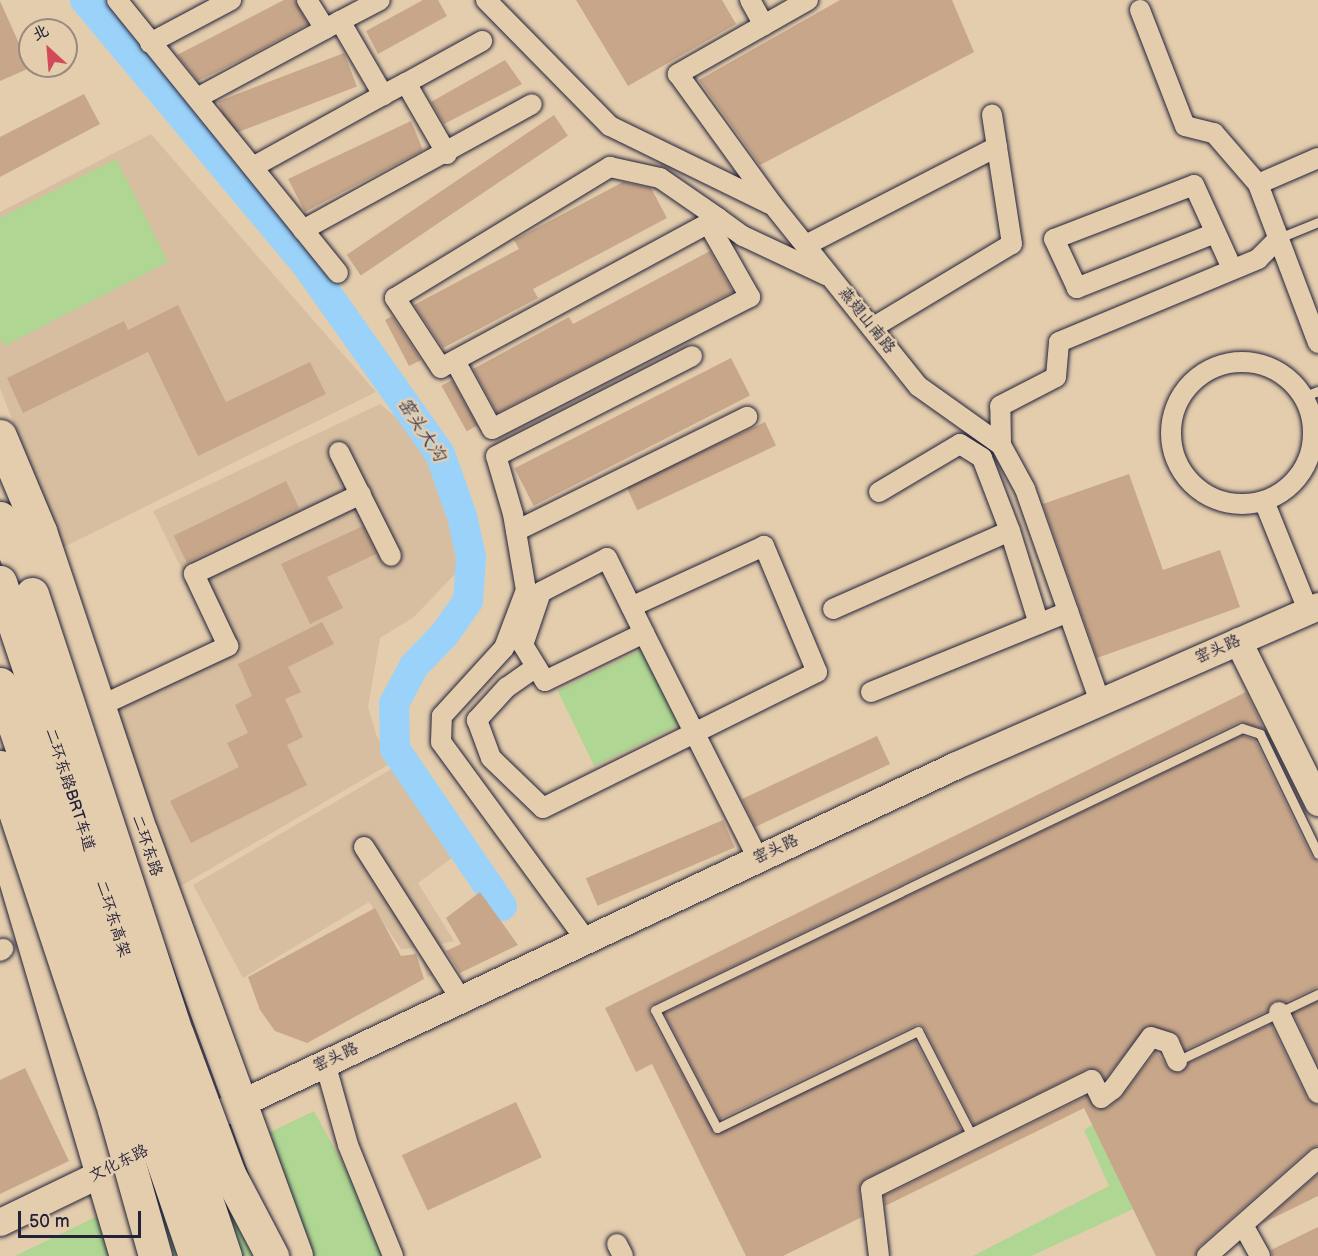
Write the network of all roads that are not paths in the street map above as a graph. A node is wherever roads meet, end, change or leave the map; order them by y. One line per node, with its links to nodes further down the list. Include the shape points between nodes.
1 (117, 0): 12 (street)
2 (231, 0): 12 (street)
3 (307, 0): 9 (street)
4 (380, 0): 9 (street)
5 (486, 0): 23 (street, via 610,126)
6 (750, 0): 10 (street)
7 (808, 0): 10 (street, 燕翅山南路)
8 (1140, 10): 22 (street, via 1185,126 1214,133)
9 (333, 25): 14 (street); 15 (street)
10 (764, 25): 23 (street, 燕翅山南路, via 678,74)
11 (482, 40): 13 (street)
12 (150, 43): 15 (street)
13 (406, 83): 14 (street); 19 (street)
14 (383, 95): 21 (street)
15 (197, 98): 21 (street)
16 (532, 104): 19 (street)
17 (992, 114): 18 (street)
18 (997, 147): 29 (street); 33 (street, via 1012,244)
19 (447, 154): 26 (street)
20 (1318, 158): 22 (street)
21 (253, 167): 26 (street)
22 (1258, 184): 28 (street)
23 (773, 205): 29 (street, 燕翅山南路)
24 (713, 221): 32 (street); 36 (street); 36 (street, via 750,297 492,429); 36 (street, via 660,178 610,167 395,298 441,368)
25 (1318, 222): 28 (lane)
26 (303, 230): 31 (street)
27 (1215, 233): 27 (street, via 1194,185 1054,239 1077,288); 30 (street)
28 (1279, 238): 34 (street); 40 (street, via 1258,259 1059,342 1056,377 1000,406)
29 (806, 245): 32 (street, 燕翅山南路)
30 (1230, 264)
31 (338, 273)
32 (831, 277): 33 (street, 燕翅山南路)
33 (872, 328): 40 (street, 燕翅山南路, via 918,386)
34 (1318, 343)
35 (692, 356): 46 (street, via 496,456)
36 (455, 361)
37 (1311, 394): 44 (street, via 1311,453 1301,474 1285,490); 44 (street, via 1280,372 1258,363 1235,362 1213,367 1193,380 1178,399 1170,422 1171,446 1184,476 1216,500 1240,505)
38 (747, 417): 46 (street)
39 (0, 436): 61 (highway, 二环东路, via 40,531)
40 (1001, 445): 53 (street, 燕翅山南路, via 1025,489)
41 (339, 452): 43 (street)
42 (879, 492): 47 (street, via 960,444 982,458)
43 (361, 495): 48 (street); 61 (street, via 194,574 228,646)
44 (1264, 501): 51 (street)
45 (0, 518): 87 (highway, bridge, via 32,594 185,1055 229,1174)
46 (516, 531): 69 (street, via 526,590 504,648 442,717 441,742)
47 (1010, 531): 52 (street); 54 (street)
48 (391, 556)
49 (0, 582): 86 (highway, 二环东高架, bridge)
50 (631, 607): 55 (street); 57 (street, via 607,558 541,592 523,645); 62 (street, via 764,546 817,672)
51 (1313, 608): 56 (main road, 窑头路)
52 (832, 609)
53 (1068, 612): 54 (street); 60 (street, 燕翅山南路)
54 (1038, 624): 59 (street)
55 (644, 633): 57 (street, via 545,681); 62 (street)
56 (1238, 641): 60 (main road, 窑头路); 64 (main road)
57 (536, 667): 62 (street, via 507,687 477,720 491,758 543,808)
58 (0, 684): 85 (highway, 二环东高架, bridge)
59 (871, 692)
60 (1100, 702): 68 (main road, 窑头路)
61 (98, 707): 76 (highway, 二环东路)
62 (695, 733): 68 (street)
63 (0, 767): 77 (highway, bridge)
64 (1318, 802)
65 (0, 828): 80 (highway)
66 (364, 847): 71 (street)
67 (1318, 854): 78 (lane, via 1260,734 1242,728 655,1010 717,1128 918,1031)
68 (758, 859): 69 (main road, 窑头路)
69 (586, 940): 71 (main road, 窑头路)
70 (1318, 994): 72 (lane)
71 (461, 999): 74 (main road, 窑头路)
72 (1279, 1012): 73 (lane); 75 (street)
73 (1177, 1061): 78 (street, via 1169,1043 1151,1036 1113,1089 1101,1098 1092,1080)
74 (325, 1063): 76 (main road, 窑头路); 89 (street, via 348,1145)
75 (1318, 1093)
76 (238, 1104): 77 (lane, via 154,1099); 80 (main road, 文化东路); 81 (highway, 二环东路)
77 (129, 1118): 80 (lane); 84 (highway, bridge)
78 (973, 1138): 90 (street, via 871,1189)
79 (1318, 1158): 83 (street)
80 (99, 1174): 82 (main road, 文化东路); 84 (highway)
81 (273, 1196): 87 (lane); 88 (highway, 二环东路)
82 (0, 1222)
83 (1242, 1225): 91 (street); 92 (street)
84 (133, 1256)
85 (195, 1256)
86 (225, 1256)
87 (272, 1256)
88 (296, 1256)
89 (393, 1256)
90 (879, 1256)
91 (1207, 1256)
92 (1260, 1256)

